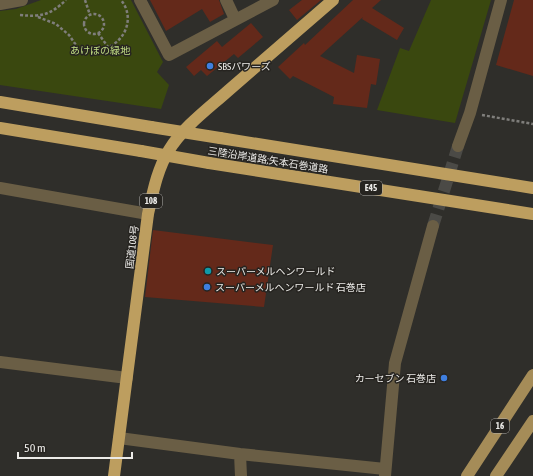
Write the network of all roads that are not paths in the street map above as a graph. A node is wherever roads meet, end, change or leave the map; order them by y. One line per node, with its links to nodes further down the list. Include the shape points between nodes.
1 (22, 0): 7 (street)
2 (140, 0): 8 (street, via 169,55)
3 (226, 0): 8 (street)
4 (273, 0): 8 (street)
5 (333, 0): 14 (highway, 国道108号 / 108, via 204,112 179,137 160,168)
6 (501, 0): 11 (street, via 470,113)
7 (0, 4)
8 (235, 19)
9 (0, 102): 13 (highway, 三陸沿岸道路;矢本石巻道路, bridge)
10 (0, 128): 15 (highway, 三陸沿岸道路;矢本石巻道路 / E45, bridge)
11 (458, 146)
12 (0, 188): 14 (street)
13 (533, 188)
14 (148, 214): 19 (highway, 国道108号 / 108)
15 (533, 214)
16 (433, 226): 23 (street, via 395,363)
17 (0, 362): 19 (street)
18 (533, 375): 26 (main road, 16)
19 (127, 378): 21 (highway, 国道108号 / 108)
20 (533, 421): 27 (main road, 16)
21 (119, 438): 22 (street); 24 (highway, 国道108号 / 108)
22 (240, 454): 23 (street); 25 (street)
23 (385, 473)
24 (114, 476)
25 (241, 476)
26 (467, 476)
27 (496, 476)

